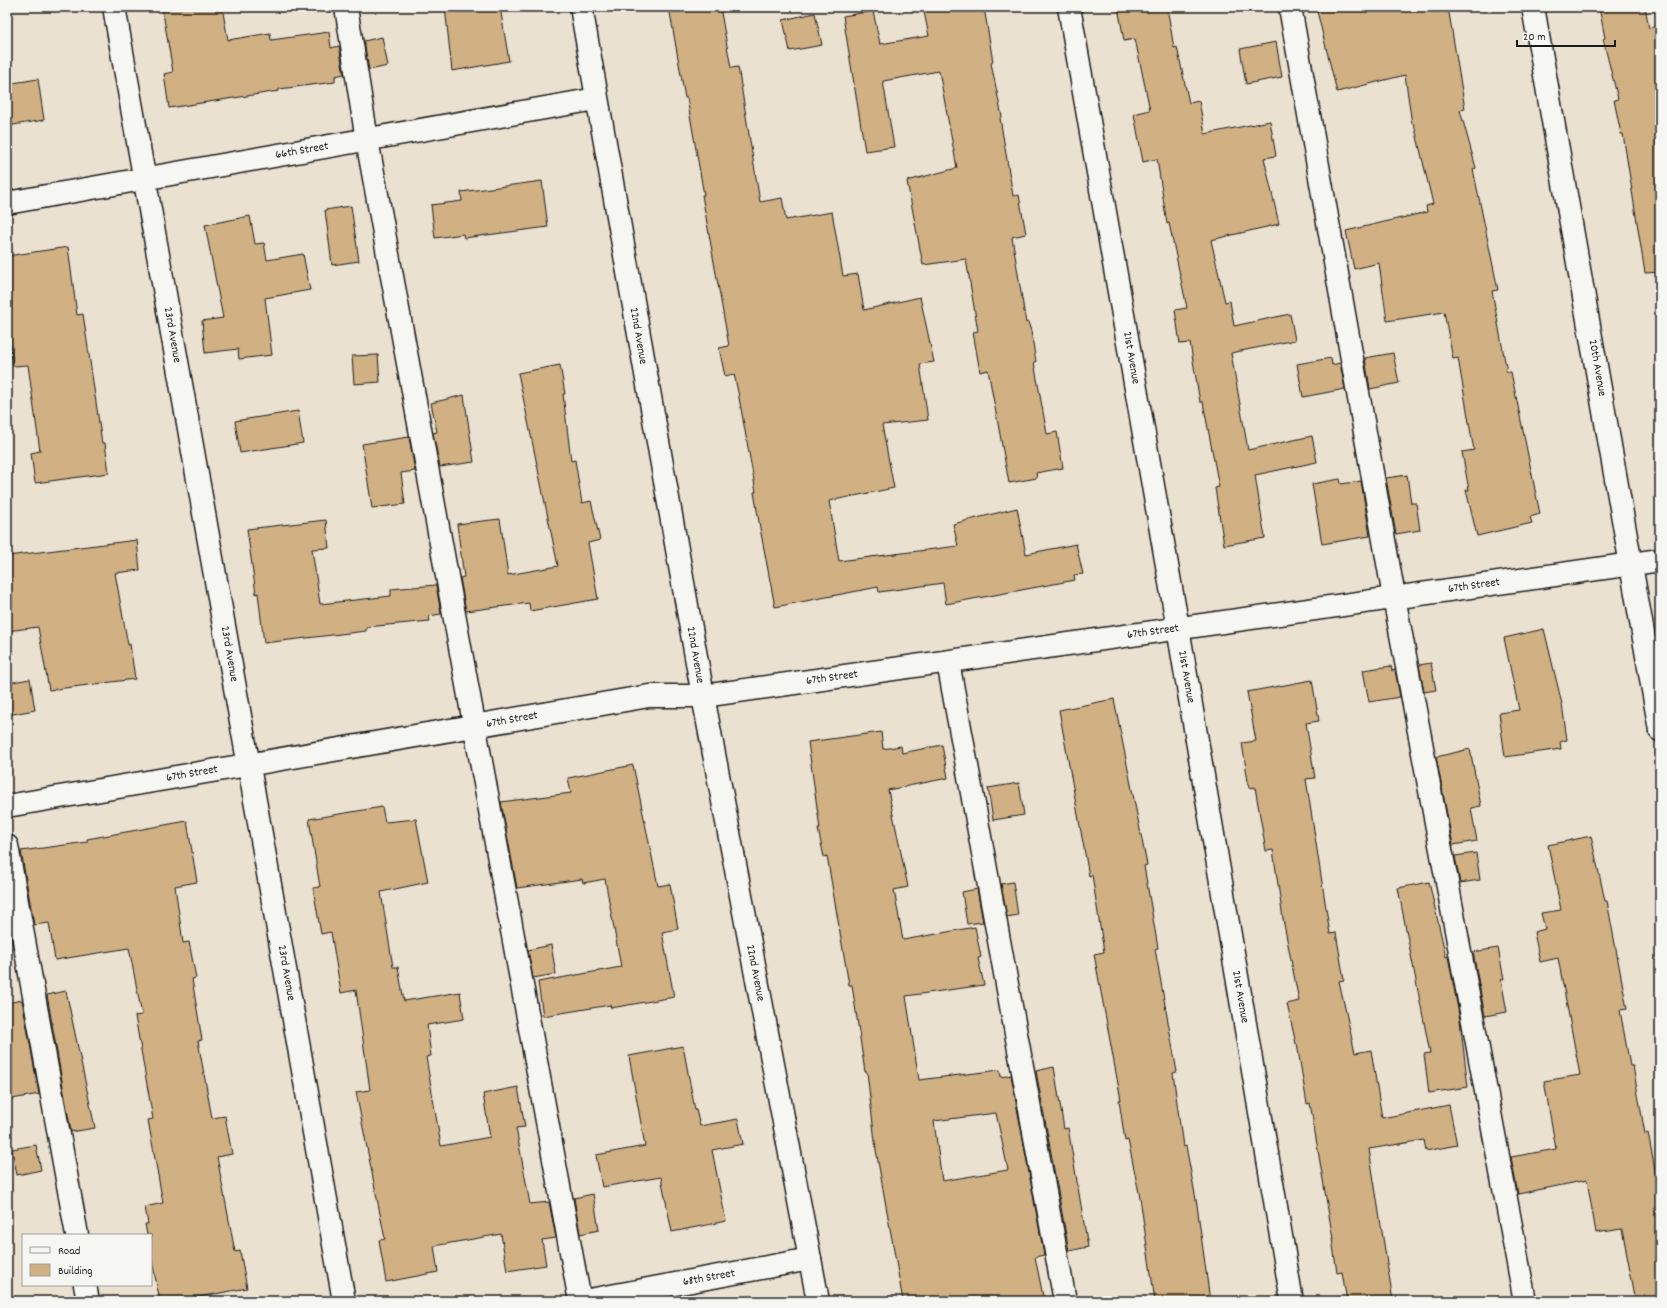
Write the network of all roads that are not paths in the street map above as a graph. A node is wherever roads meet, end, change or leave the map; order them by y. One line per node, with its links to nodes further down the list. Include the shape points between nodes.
1 (114, 7): 9 (street, 23rd Avenue)
2 (346, 7): 8 (street)
3 (581, 7): 7 (street, 22nd Avenue)
4 (1070, 7): 14 (street, 21st Avenue)
5 (1290, 7): 13 (street)
6 (1533, 7): 12 (street, 20th Avenue)
7 (596, 99): 8 (street, 66th Street); 16 (street, 22nd Avenue)
8 (368, 140): 9 (street, 66th Street); 17 (street)
9 (144, 179): 10 (street, 66th Street); 19 (street, 23rd Avenue)
10 (7, 203)
11 (1660, 560): 12 (street, 67th Street)
12 (1632, 564): 13 (street, 67th Street); 18 (street, 20th Avenue)
13 (1394, 598): 14 (street, 67th Street); 32 (street)
14 (1178, 628): 15 (street, 67th Street); 31 (street, 21st Avenue)
15 (948, 662): 16 (street, 67th Street); 30 (street)
16 (703, 696): 17 (street, 67th Street, via 649,696); 23 (street, 22nd Avenue)
17 (476, 726): 19 (street, 67th Street); 27 (street)
18 (1660, 730)
19 (249, 764): 20 (street, 67th Street); 26 (street, 23rd Avenue)
20 (7, 806)
21 (7, 846): 22 (street)
22 (76, 1234)
23 (810, 1259): 28 (street, 68th Street); 29 (street, 22nd Avenue)
24 (86, 1286): 25 (street)
25 (88, 1301)
26 (344, 1301)
27 (580, 1301)
28 (584, 1301)
29 (818, 1301)
30 (1065, 1301)
31 (1292, 1301)
32 (1525, 1301)

